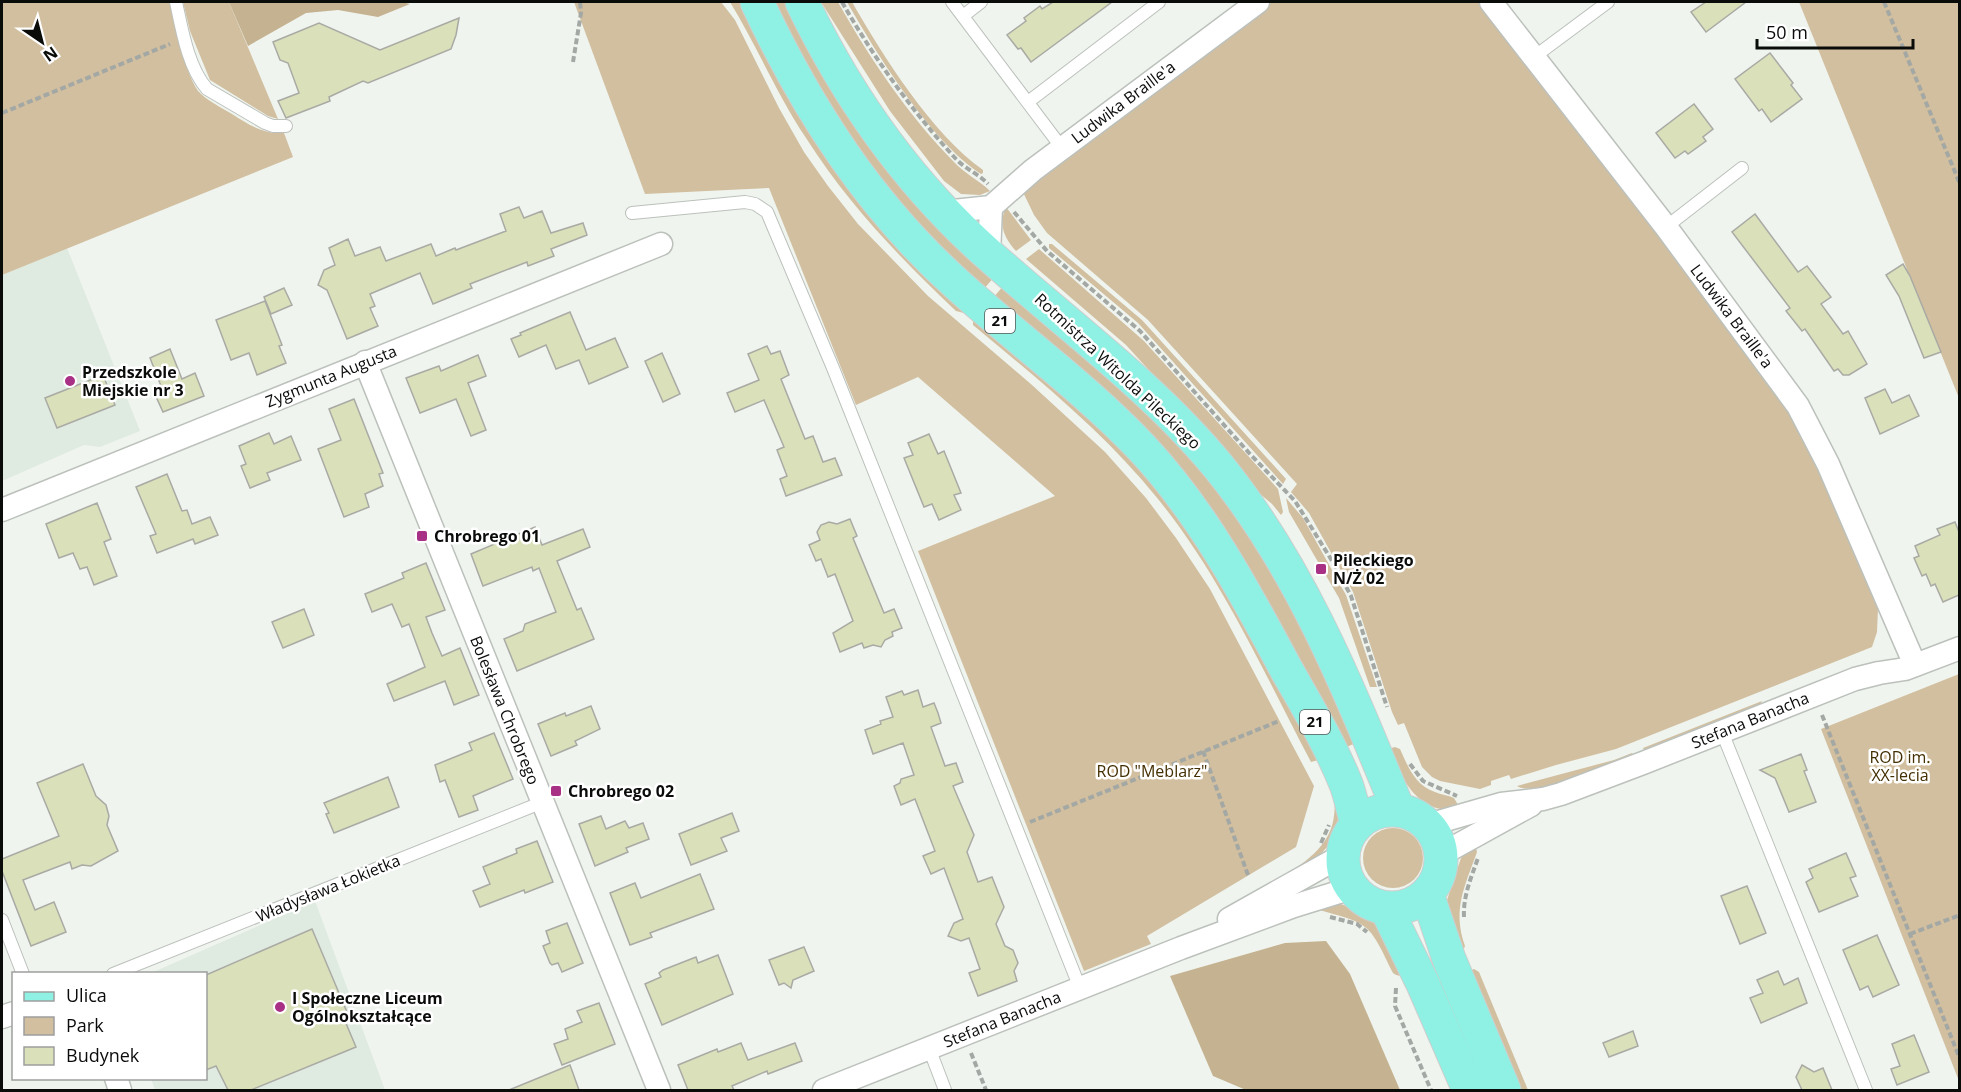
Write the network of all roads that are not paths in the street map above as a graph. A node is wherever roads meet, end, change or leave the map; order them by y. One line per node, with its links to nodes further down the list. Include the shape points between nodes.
1 (176, 2): 13 (lane, via 191,56 207,89 265,123)
2 (757, 2): 30 (main road, 21, via 828,135 875,198 959,286 1066,376 1172,482 1212,539 1263,625 1346,784)
3 (802, 2): 17 (main road, Rotmistrza Witolda Pileckiego / 21, via 846,86 908,173)
4 (952, 2): 10 (lane)
5 (981, 2): 10 (lane)
6 (1159, 2): 12 (lane)
7 (1258, 2): 14 (street, Ludwika Braille'a)
8 (1491, 2): 11 (street, Ludwika Braille'a)
9 (1608, 2): 11 (lane)
10 (963, 16): 12 (lane)
11 (1534, 57): 19 (street, Ludwika Braille'a)
12 (1028, 102): 14 (lane)
13 (286, 126)
14 (1062, 148): 16 (street, Ludwika Braille'a)
15 (1742, 168): 19 (lane)
16 (992, 198): 17 (street); 21 (street)
17 (944, 212): 21 (main road, Rotmistrza Witolda Pileckiego / 21)
18 (633, 213): 40 (lane, via 745,202 761,207 770,218)
19 (1666, 227): 25 (street, Ludwika Braille'a, via 1798,406 1828,464)
20 (661, 244): 22 (street, Zygmunta Augusta)
21 (989, 255): 29 (main road, Rotmistrza Witolda Pileckiego / 21, via 1180,425 1250,508 1293,575 1322,633)
22 (365, 362): 23 (street, Zygmunta Augusta); 28 (street, Bolesława Chrobrego)
23 (2, 510)
24 (1959, 648): 25 (street, Stefana Banacha)
25 (1915, 665): 26 (street, Stefana Banacha, via 1868,675)
26 (1722, 732): 27 (street, Stefana Banacha); 47 (lane)
27 (1543, 799): 31 (street, Stefana Banacha); 31 (street, Stefana Banacha, via 1501,804)
28 (543, 802): 39 (lane, Władysława Łokietka); 42 (street, Bolesława Chrobrego)
29 (1398, 809): 30 (main road); 31 (main road, via 1409,812)
30 (1343, 824): 32 (main road, via 1347,838)
31 (1435, 839): 34 (main road, via 1441,869)
32 (1331, 850): 33 (main road); 37 (street, Stefana Banacha)
33 (1352, 888): 36 (main road, via 1367,901); 37 (street, Stefana Banacha)
34 (1427, 894): 36 (main road); 46 (main road, via 1449,960)
35 (2, 920): 38 (lane)
36 (1377, 920): 45 (main road, via 1423,984)
37 (1181, 948): 40 (street, Stefana Banacha)
38 (22, 972)
39 (118, 972)
40 (1080, 988): 41 (street, Stefana Banacha)
41 (929, 1048): 43 (street, Stefana Banacha); 44 (lane)
42 (659, 1090)
43 (824, 1090)
44 (945, 1090)
45 (1469, 1090)
46 (1504, 1090)
47 (1866, 1090)

